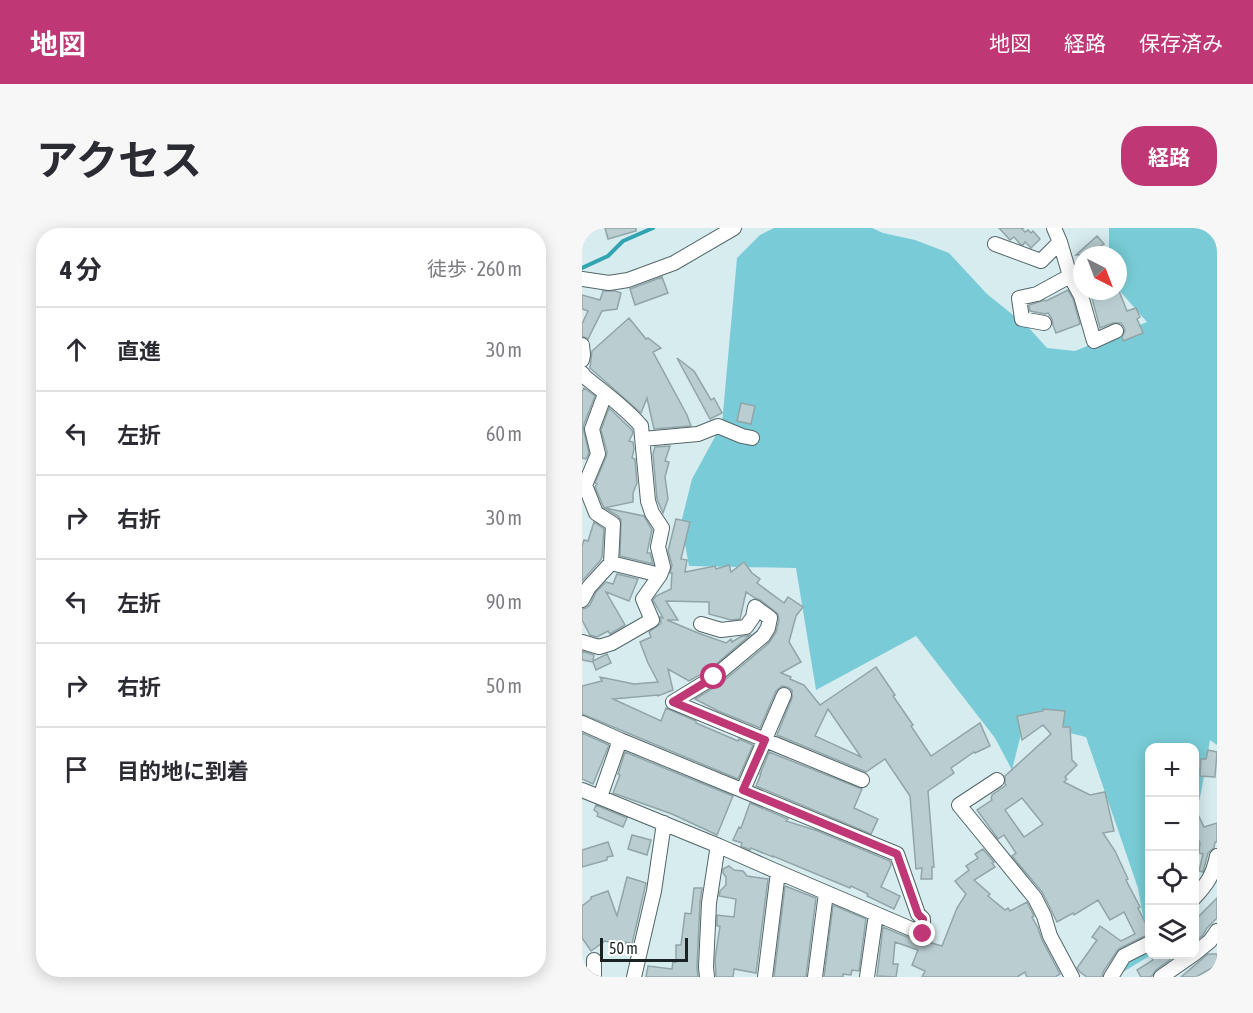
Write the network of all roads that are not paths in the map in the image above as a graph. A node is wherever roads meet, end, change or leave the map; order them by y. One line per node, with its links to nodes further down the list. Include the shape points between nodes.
1 (734, 228): 3 (street)
2 (1054, 228): 4 (street)
3 (711, 234): 7 (street, via 674,263 628,280 609,283)
4 (1060, 242): 5 (street, via 1041,261); 6 (street)
5 (995, 244)
6 (1070, 276): 8 (street, via 1037,294 1019,298 1022,319); 9 (street, via 1081,296 1094,341)
7 (582, 279)
8 (1044, 323)
9 (1116, 331)
10 (582, 345): 11 (street)
11 (582, 360)
12 (582, 373): 13 (street)
13 (605, 394): 15 (street, via 633,416 641,426); 16 (street, via 591,429 598,454)
14 (752, 438): 15 (street, via 718,426 698,434)
15 (643, 439): 18 (street, via 648,501 662,528 658,547 663,567)
16 (586, 468): 17 (street, via 585,485 596,513 614,524)
17 (611, 563): 18 (street); 19 (street)
18 (660, 575): 21 (street, via 643,599 652,620 612,643 599,647)
19 (582, 600)
20 (700, 624): 25 (street, via 721,630 746,627 755,607 770,618 763,636 714,677 673,702)
21 (582, 642)
22 (784, 694): 25 (street)
23 (582, 723): 24 (street)
24 (620, 740): 29 (street); 30 (street)
25 (765, 740): 26 (street); 29 (street)
26 (862, 780)
27 (997, 780): 50 (street, via 959,805 1035,898)
28 (582, 790): 30 (street)
29 (743, 790): 37 (street, via 897,854 923,919 923,934)
30 (600, 796): 31 (street)
31 (664, 823): 32 (street); 45 (street, via 654,891)
32 (719, 846): 34 (street); 46 (street, via 710,903)
33 (1217, 856): 36 (street, via 1208,883)
34 (778, 873): 35 (street); 47 (street)
35 (826, 893): 37 (street); 48 (street)
36 (1199, 893)
37 (876, 914): 49 (street)
38 (1217, 932): 40 (street)
39 (1145, 945): 43 (street, via 1124,956)
40 (1199, 950)
41 (1187, 959): 51 (street)
42 (594, 960): 44 (street)
43 (1115, 976)
44 (594, 977)
45 (634, 977)
46 (707, 977)
47 (765, 977)
48 (815, 977)
49 (867, 977)
50 (1072, 977)
51 (1161, 977)

